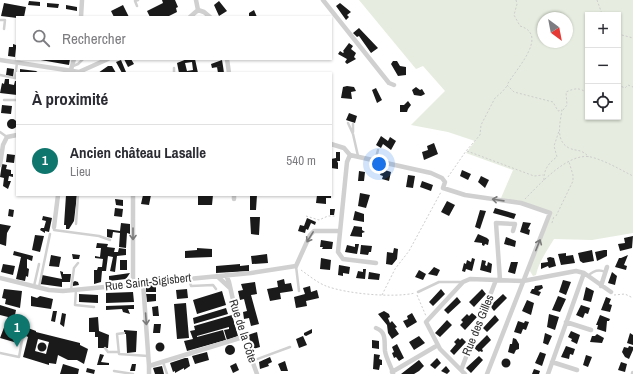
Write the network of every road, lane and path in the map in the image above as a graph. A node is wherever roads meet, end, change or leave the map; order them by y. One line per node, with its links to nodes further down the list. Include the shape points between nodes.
1 (82, 0): 10 (street)
2 (138, 0): 7 (lane, via 135,1)
3 (196, 0): 8 (street)
4 (323, 0): 29 (street, via 389,83)
5 (516, 0): 30 (path, via 514,15 520,26 528,28 533,40)
6 (597, 0): 9 (path)
7 (137, 6)
8 (198, 10): 11 (street); 12 (street)
9 (601, 12)
10 (81, 16)
11 (191, 16)
12 (209, 16)
13 (0, 20): 14 (lane, via 6,20)
14 (4, 29)
15 (621, 35): 16 (path)
16 (633, 38)
17 (74, 60): 23 (street)
18 (82, 60): 23 (lane)
19 (106, 60): 25 (street, via 86,70)
20 (227, 60): 27 (street)
21 (0, 62): 22 (street)
22 (17, 63): 25 (street); 28 (lane, via 15,78)
23 (73, 66): 25 (street)
24 (174, 68): 26 (lane)
25 (71, 72)
26 (174, 72)
27 (229, 72)
28 (0, 75)
29 (394, 85)
30 (507, 85): 36 (path, via 514,92 553,102 558,111); 46 (path, via 495,98 481,125 480,135)
31 (621, 85): 32 (path)
32 (633, 87)
33 (585, 92): 36 (path, via 575,88 566,92 567,105)
34 (4, 100): 35 (lane)
35 (16, 100)
36 (562, 110): 39 (path)
37 (348, 123): 41 (lane)
38 (353, 124): 41 (lane)
39 (560, 130): 49 (path, via 561,140 569,148 582,150); 53 (path, via 554,146 557,157 551,161)
40 (0, 132): 43 (lane)
41 (353, 134): 48 (lane)
42 (16, 135): 43 (street)
43 (7, 137): 52 (street)
44 (332, 144): 47 (street, via 344,148)
45 (378, 150): 50 (lane)
46 (466, 150): 53 (path, via 534,176); 56 (path)
47 (350, 155): 48 (street); 63 (street)
48 (358, 157): 50 (street)
49 (589, 157): 51 (path, via 578,157); 54 (path, via 609,163)
50 (375, 161): 56 (street, via 421,169 442,178)
51 (569, 161): 55 (path); 64 (path, via 573,181)
52 (0, 165)
53 (543, 175): 55 (path)
54 (633, 176)
55 (544, 181): 61 (path)
56 (445, 182): 57 (street)
57 (443, 188): 61 (street, one-way to 57, via 475,197); 94 (path)
58 (58, 196): 66 (street)
59 (78, 196): 65 (lane)
60 (133, 196): 85 (street, one-way to 85)
61 (521, 203): 82 (street, one-way to 61, via 550,214)
62 (306, 216): 63 (path, via 316,220 328,216)
63 (341, 216): 68 (street)
64 (555, 216)
65 (76, 224)
66 (54, 226): 70 (lane, via 54,230 99,236)
67 (513, 230): 81 (street, via 515,224 496,224)
68 (339, 231): 72 (street, via 338,252 343,259); 74 (street, one-way to 74, via 314,231)
69 (50, 234): 87 (lane)
70 (110, 240)
71 (78, 263): 90 (lane, via 74,268)
72 (376, 263)
73 (39, 264): 87 (lane)
74 (296, 266): 76 (street, Rue Saint-Sigisbert); 91 (lane); 94 (path, via 325,286 343,291)
75 (606, 270): 77 (lane); 86 (street)
76 (226, 275): 78 (street, Rue Saint-Sigisbert); 88 (street, Rue de la Côte)
77 (586, 275): 82 (street, via 576,271); 86 (street); 98 (street)
78 (217, 276): 80 (street, Rue Saint-Sigisbert); 88 (street, Rue de la Côte)
79 (0, 278): 87 (street, Rue Saint-Sigisbert)
80 (189, 278): 83 (street, Rue Saint-Sigisbert); 89 (lane, via 191,286 213,285)
81 (498, 280): 82 (street); 84 (street, via 470,279); 114 (street, Rue des Gilles)
82 (523, 281): 123 (street)
83 (143, 282): 85 (street, Rue Saint-Sigisbert); 109 (street, one-way to 109)
84 (463, 282): 92 (lane, via 439,282); 97 (street)
85 (133, 283): 90 (street, Rue Saint-Sigisbert)
86 (601, 286): 93 (street)
87 (36, 287): 90 (street, Rue Saint-Sigisbert)
88 (230, 288): 103 (street, Rue de la Côte)
89 (216, 289)
90 (73, 290): 96 (lane, via 75,305)
91 (299, 290)
92 (417, 292): 94 (path); 97 (path)
93 (611, 292): 95 (path, via 614,296 625,294)
94 (382, 295)
95 (633, 298)
96 (94, 306)
97 (427, 320): 104 (street)
98 (566, 322): 101 (street); 112 (street)
99 (23, 325): 108 (lane, via 19,356)
100 (376, 328): 117 (street, via 386,340 385,351)
101 (591, 330)
102 (124, 333): 107 (lane, via 117,334)
103 (243, 337): 110 (street, Rue de la Côte); 111 (street)
104 (438, 344): 114 (street); 117 (street)
105 (290, 346): 110 (lane)
106 (105, 348): 107 (lane, via 108,352)
107 (119, 352): 109 (lane)
108 (0, 353)
109 (148, 356): 113 (street)
110 (252, 361): 121 (street, Rue de la Côte)
111 (163, 362): 113 (street); 120 (lane)
112 (552, 362): 115 (street); 124 (street)
113 (149, 366): 119 (street)
114 (461, 370): 122 (street)
115 (577, 370)
116 (114, 371): 118 (lane)
117 (392, 373)
118 (133, 374)
119 (149, 374)
120 (168, 374)
121 (257, 374)
122 (465, 374)
123 (487, 374)
124 (548, 374)

